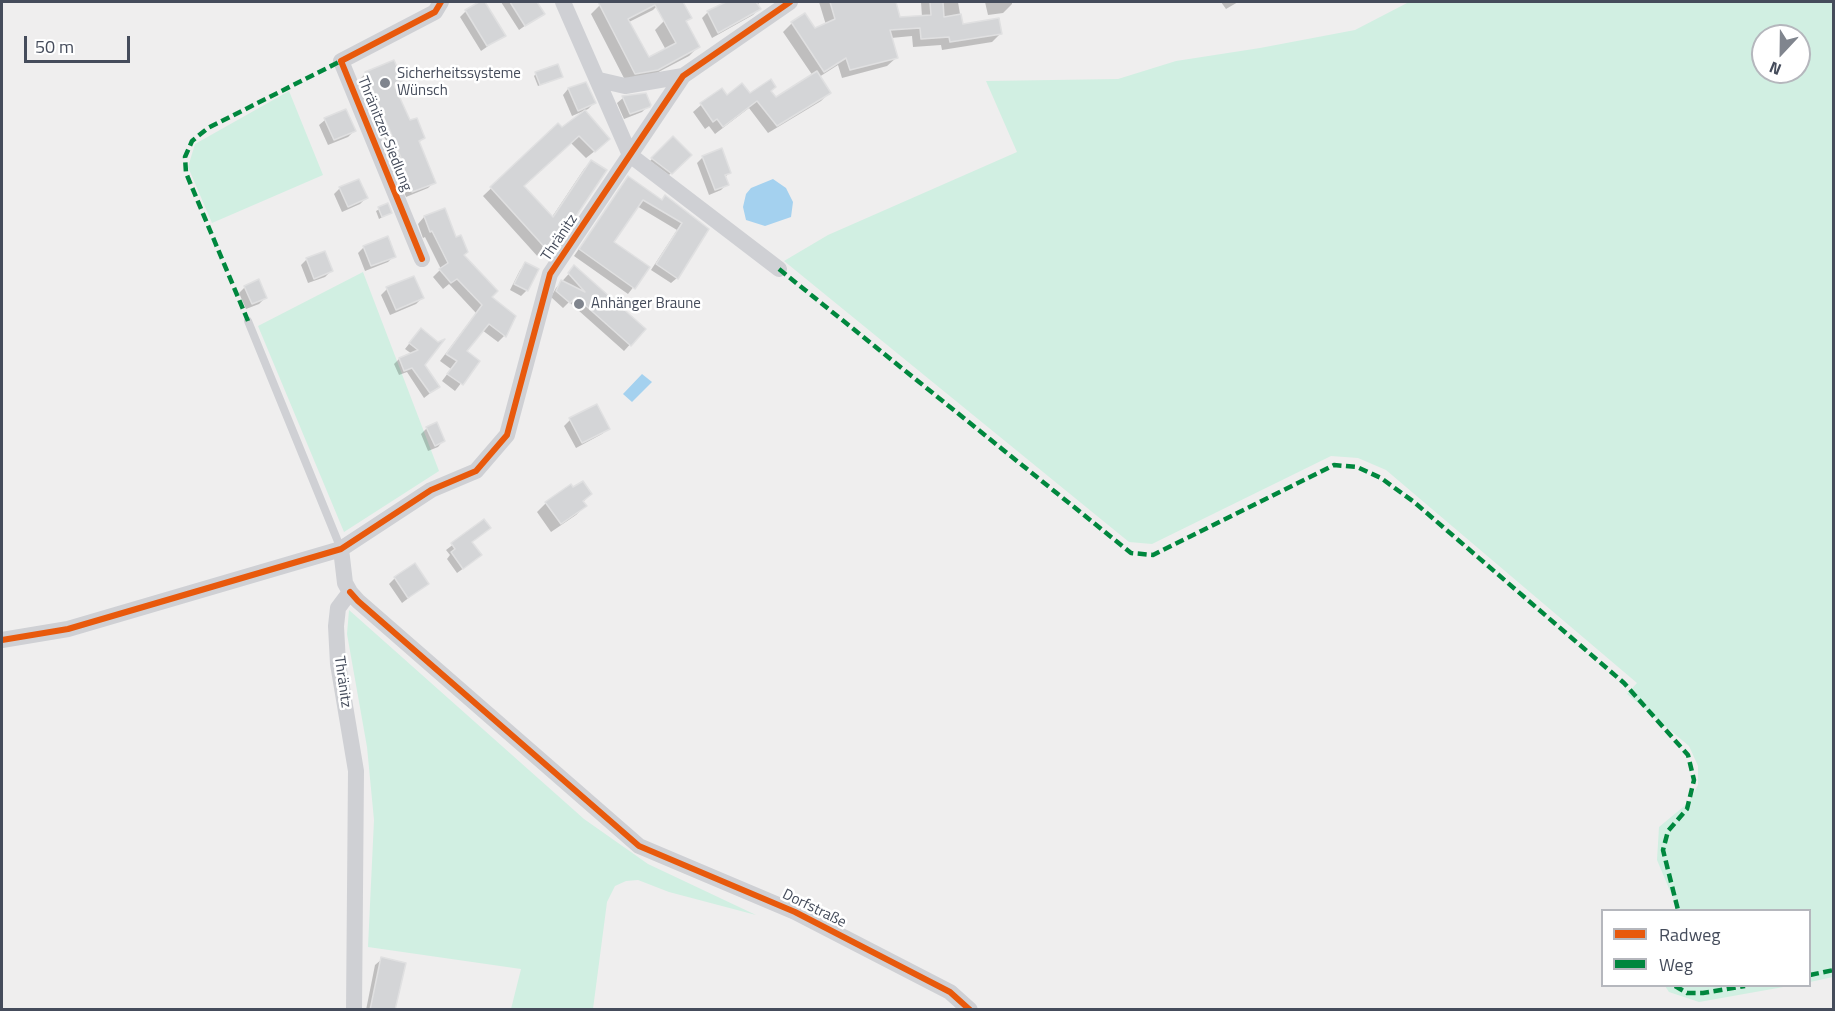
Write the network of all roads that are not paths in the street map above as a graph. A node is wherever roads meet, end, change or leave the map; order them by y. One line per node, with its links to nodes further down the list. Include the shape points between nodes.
1 (441, 2): 7 (street, Thränitzer Siedlung, via 435,12 341,61)
2 (563, 2): 5 (street)
3 (790, 2): 4 (street, Thränitz)
4 (683, 76): 5 (street, Thränitz, via 625,86); 6 (street, Thränitz)
5 (599, 80): 6 (street)
6 (630, 155): 8 (street); 10 (street, Thränitz, via 550,274 507,435 476,471 431,490)
7 (422, 259)
8 (779, 269)
9 (248, 321): 10 (lane)
10 (341, 549): 11 (street, via 345,583); 12 (street, Thränitz, via 68,629)
11 (350, 592): 13 (street, Thränitz, via 338,608 336,626 338,664 356,771); 14 (street, Dorfstraße, via 639,846 795,912 950,992)
12 (2, 640)
13 (354, 1010)
14 (970, 1010)

